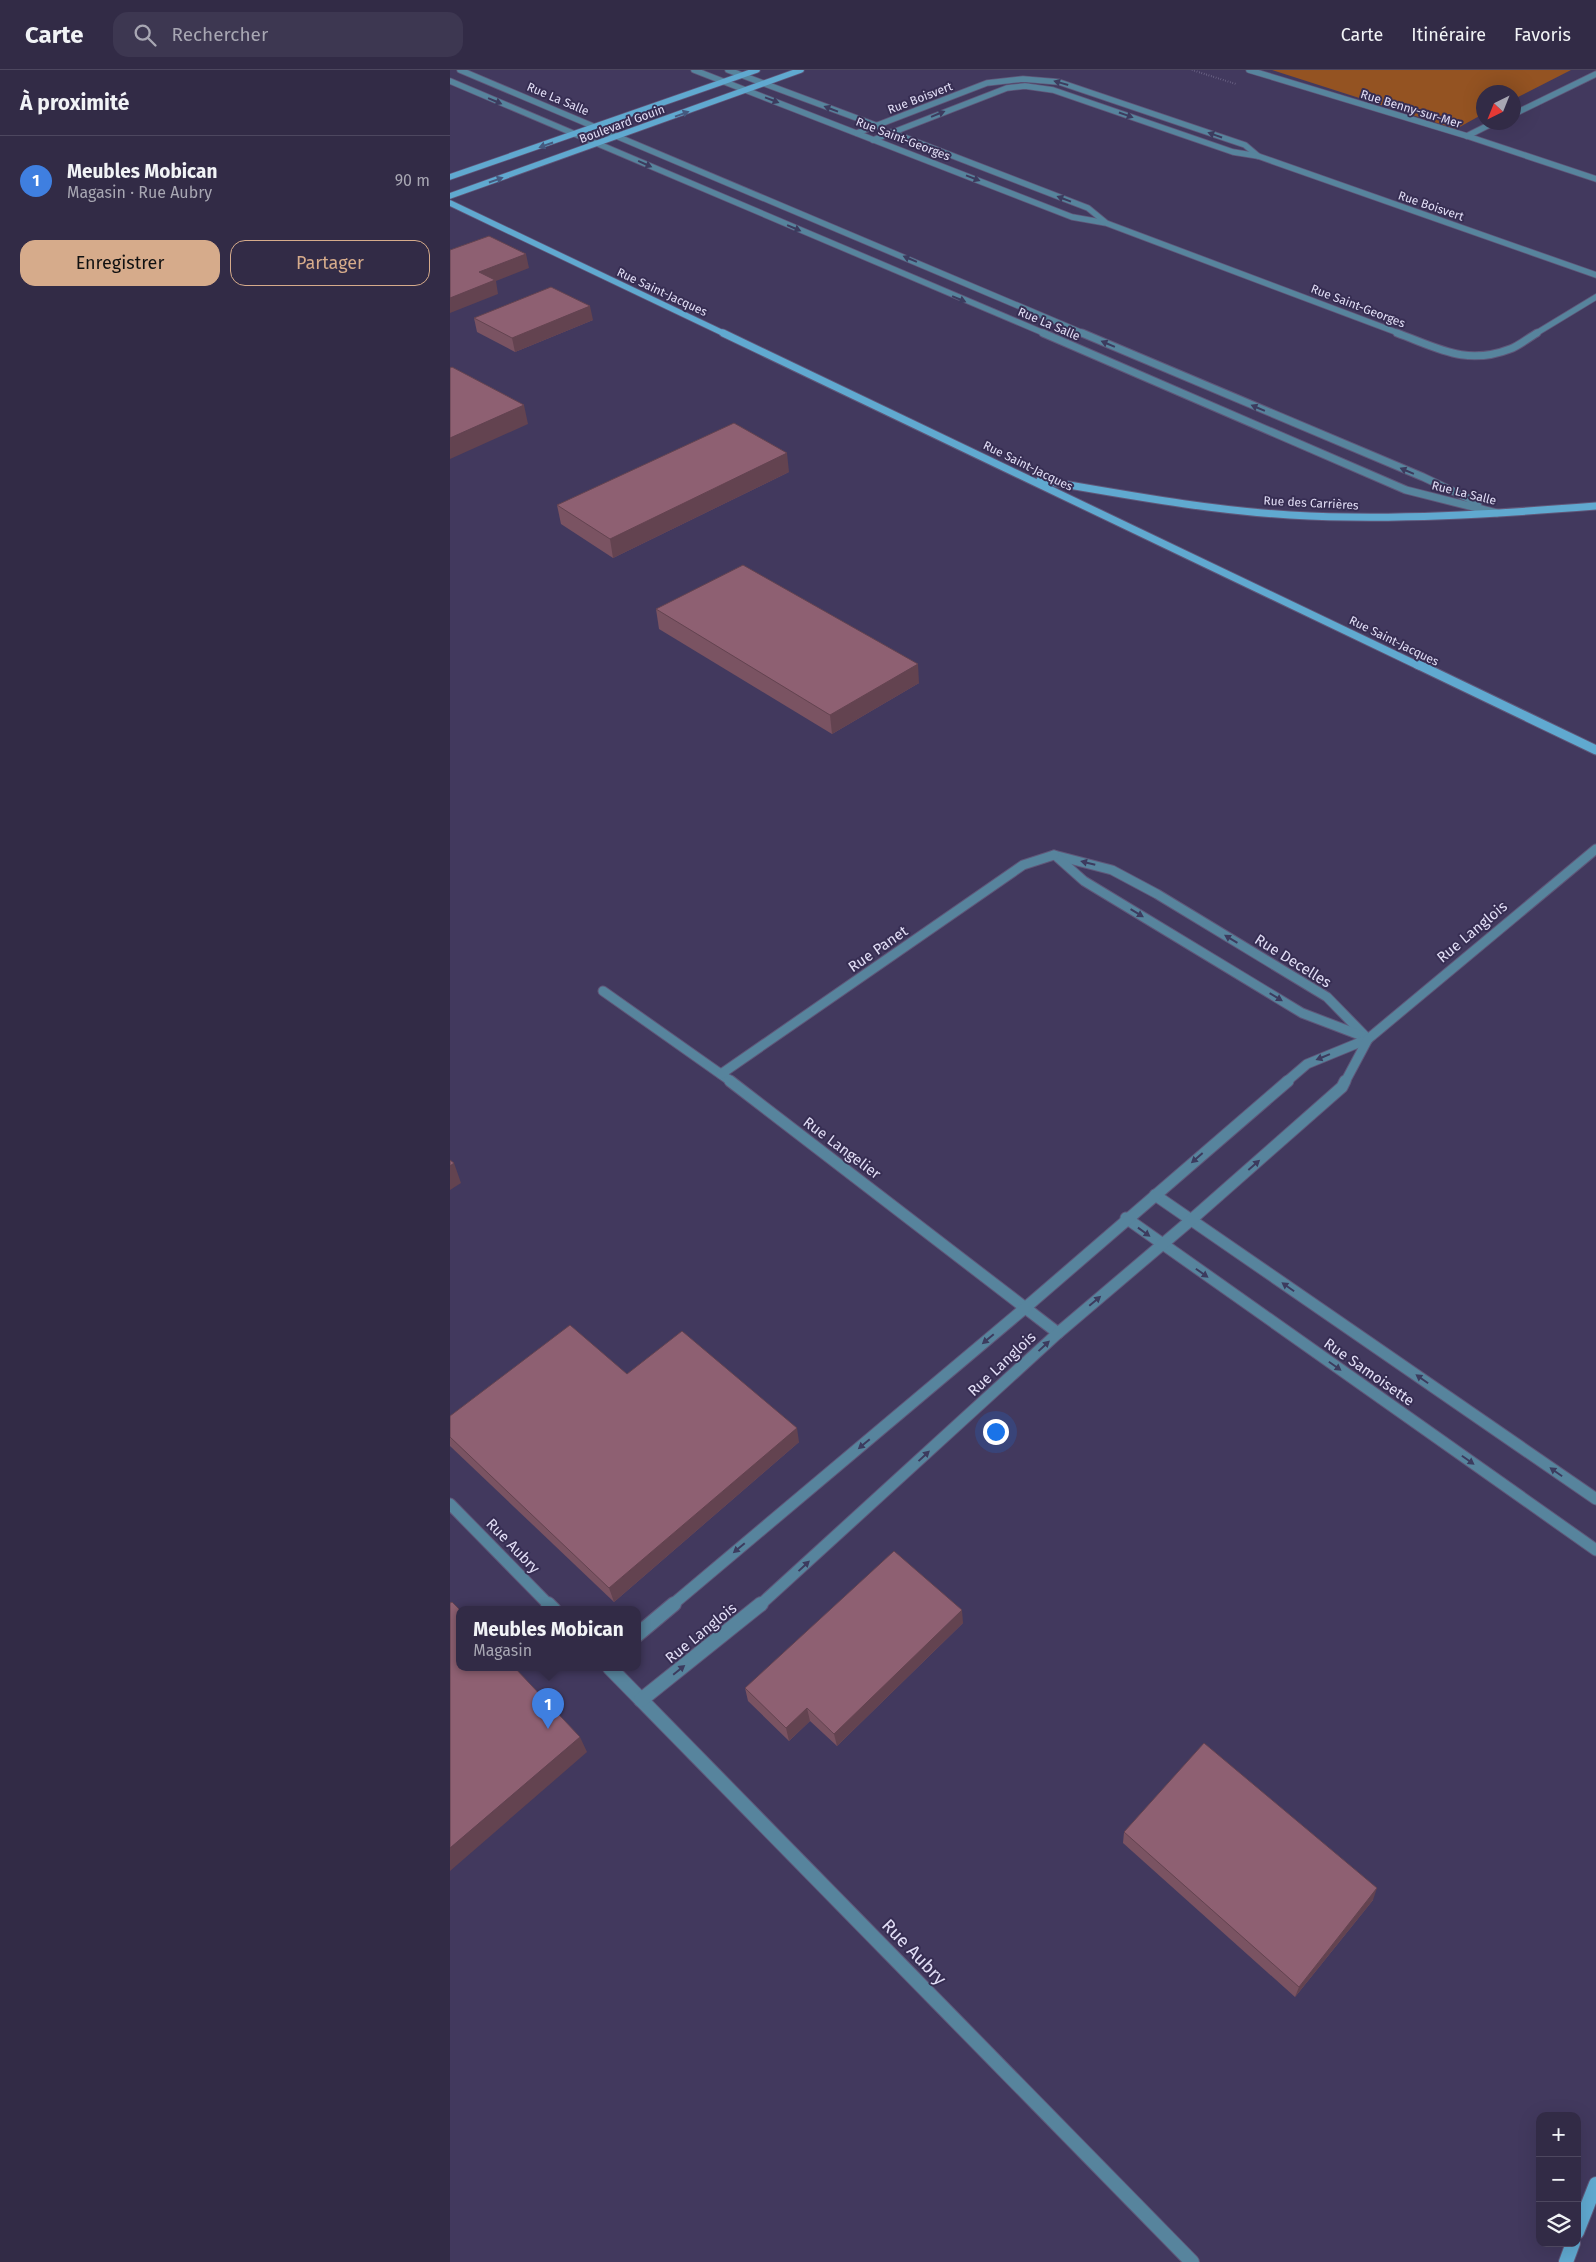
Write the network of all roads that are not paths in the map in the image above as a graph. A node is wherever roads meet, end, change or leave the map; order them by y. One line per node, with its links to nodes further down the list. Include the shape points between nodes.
1 (460, 70): 19 (street, Rue La Salle)
2 (694, 70): 13 (street, Rue Saint-Georges)
3 (728, 70): 8 (street, Rue Saint-Georges)
4 (757, 70): 8 (street, Boulevard Gouin)
5 (801, 70): 14 (street, Boulevard Gouin)
6 (1248, 70): 25 (street, Rue Benny-sur-Mer)
7 (1596, 74): 9 (street)
8 (742, 75): 13 (street, Boulevard Gouin); 14 (street, Rue Saint-Georges)
9 (1590, 77): 11 (street); 17 (street)
10 (1021, 79): 15 (street); 18 (street, Rue Boisvert, via 987,83); 28 (street, Rue Boisvert, one-way to 10, via 1245,145 1059,82)
11 (1596, 79)
12 (450, 81): 23 (street, Rue La Salle, one-way to 23)
13 (724, 82): 16 (street, Rue Saint-Georges); 19 (street, Boulevard Gouin)
14 (764, 84): 16 (street, Boulevard Gouin); 18 (street, Rue Saint-Georges, one-way to 14)
15 (1024, 86): 21 (street, Rue Boisvert, one-way to 15, via 975,99); 28 (street, Rue Boisvert, one-way to 28, via 1053,90 1233,152)
16 (746, 90): 22 (street, Rue Saint-Georges, one-way to 22); 24 (street, Boulevard Gouin, one-way to 16)
17 (1521, 111)
18 (876, 126): 21 (street, Rue Saint-Georges); 22 (street, Rue Boisvert)
19 (596, 127): 23 (street, Boulevard Gouin); 24 (street, Rue La Salle)
20 (1479, 130): 25 (street)
21 (893, 132): 26 (street, Rue Boisvert); 35 (street, Rue Saint-Georges, one-way to 21, via 1088,208)
22 (857, 133): 26 (street, Rue Saint-Georges)
23 (575, 135): 27 (street, Rue La Salle); 29 (street, Boulevard Gouin, one-way to 29)
24 (620, 136): 27 (street, Boulevard Gouin); 31 (street, Rue La Salle)
25 (1467, 136): 30 (street, Rue Benny-sur-Mer)
26 (873, 140): 35 (street, Rue Saint-Georges, one-way to 35, via 1072,216)
27 (599, 144): 32 (street, Boulevard Gouin, one-way to 27); 34 (street, Rue La Salle, one-way to 34)
28 (1258, 156): 36 (street, Rue Boisvert)
29 (450, 177)
30 (1596, 179)
31 (757, 195): 34 (street); 37 (street, Rue La Salle, one-way to 31)
32 (450, 196)
33 (450, 203): 42 (street, Rue Saint-Jacques)
34 (735, 203): 38 (street, Rue La Salle, one-way to 38)
35 (1106, 222): 39 (street, Rue Saint-Georges, via 1458,356 1480,357 1511,348)
36 (1596, 275)
37 (950, 276): 38 (street); 40 (street, Rue La Salle, one-way to 37)
38 (929, 286): 41 (street, Rue La Salle, one-way to 41)
39 (1596, 297)
40 (1178, 374): 41 (street); 44 (street, Rue La Salle, one-way to 40, via 1423,477)
41 (1160, 383): 44 (street, Rue La Salle, via 1406,490)
42 (1026, 477): 44 (street, Rue des Carrières, via 1160,501 1288,515 1362,518); 45 (street, Rue Saint-Jacques)
43 (1596, 506): 44 (street, Rue des Carrières)
44 (1499, 514)
45 (1596, 750)
46 (1596, 849): 49 (street, Rue Langlois)
47 (1054, 855): 49 (street, one-way to 49, via 1084,881 1302,1013); 49 (street, Rue Decelles, one-way to 47, via 1327,998 1158,894 1112,870); 50 (street, Rue Panet, via 1023,865)
48 (603, 991): 50 (street, Rue Langelier)
49 (1368, 1038): 51 (street, Rue Langlois, one-way to 51, via 1307,1064); 53 (street, Rue Langlois, one-way to 49, via 1342,1087)
50 (721, 1074): 55 (street, Rue Langelier)
51 (1155, 1194): 52 (street, Rue Langlois); 53 (street, Rue Samoisette)
52 (1126, 1218): 54 (street, Rue Samoisette, one-way to 54); 55 (street, Rue Langlois)
53 (1191, 1220): 54 (street, Rue Langlois); 57 (street, Rue Samoisette, one-way to 53)
54 (1162, 1245): 56 (street, Rue Langlois, one-way to 54); 59 (street, Rue Samoisette, one-way to 59)
55 (1025, 1308): 56 (street, Rue Langelier); 61 (street, Rue Langlois, one-way to 61)
56 (1058, 1333): 63 (street, Rue Langlois, one-way to 56, via 774,1594)
57 (1596, 1499)
58 (450, 1504): 60 (street, Rue Aubry)
59 (1596, 1550)
60 (550, 1606)
61 (641, 1632)
62 (613, 1671): 63 (street, Rue Aubry)
63 (641, 1700): 67 (street, Rue Aubry)
64 (1596, 2184): 65 (street)
65 (1581, 2222)
66 (1572, 2247): 68 (street)
67 (1192, 2262)
68 (1566, 2262)

